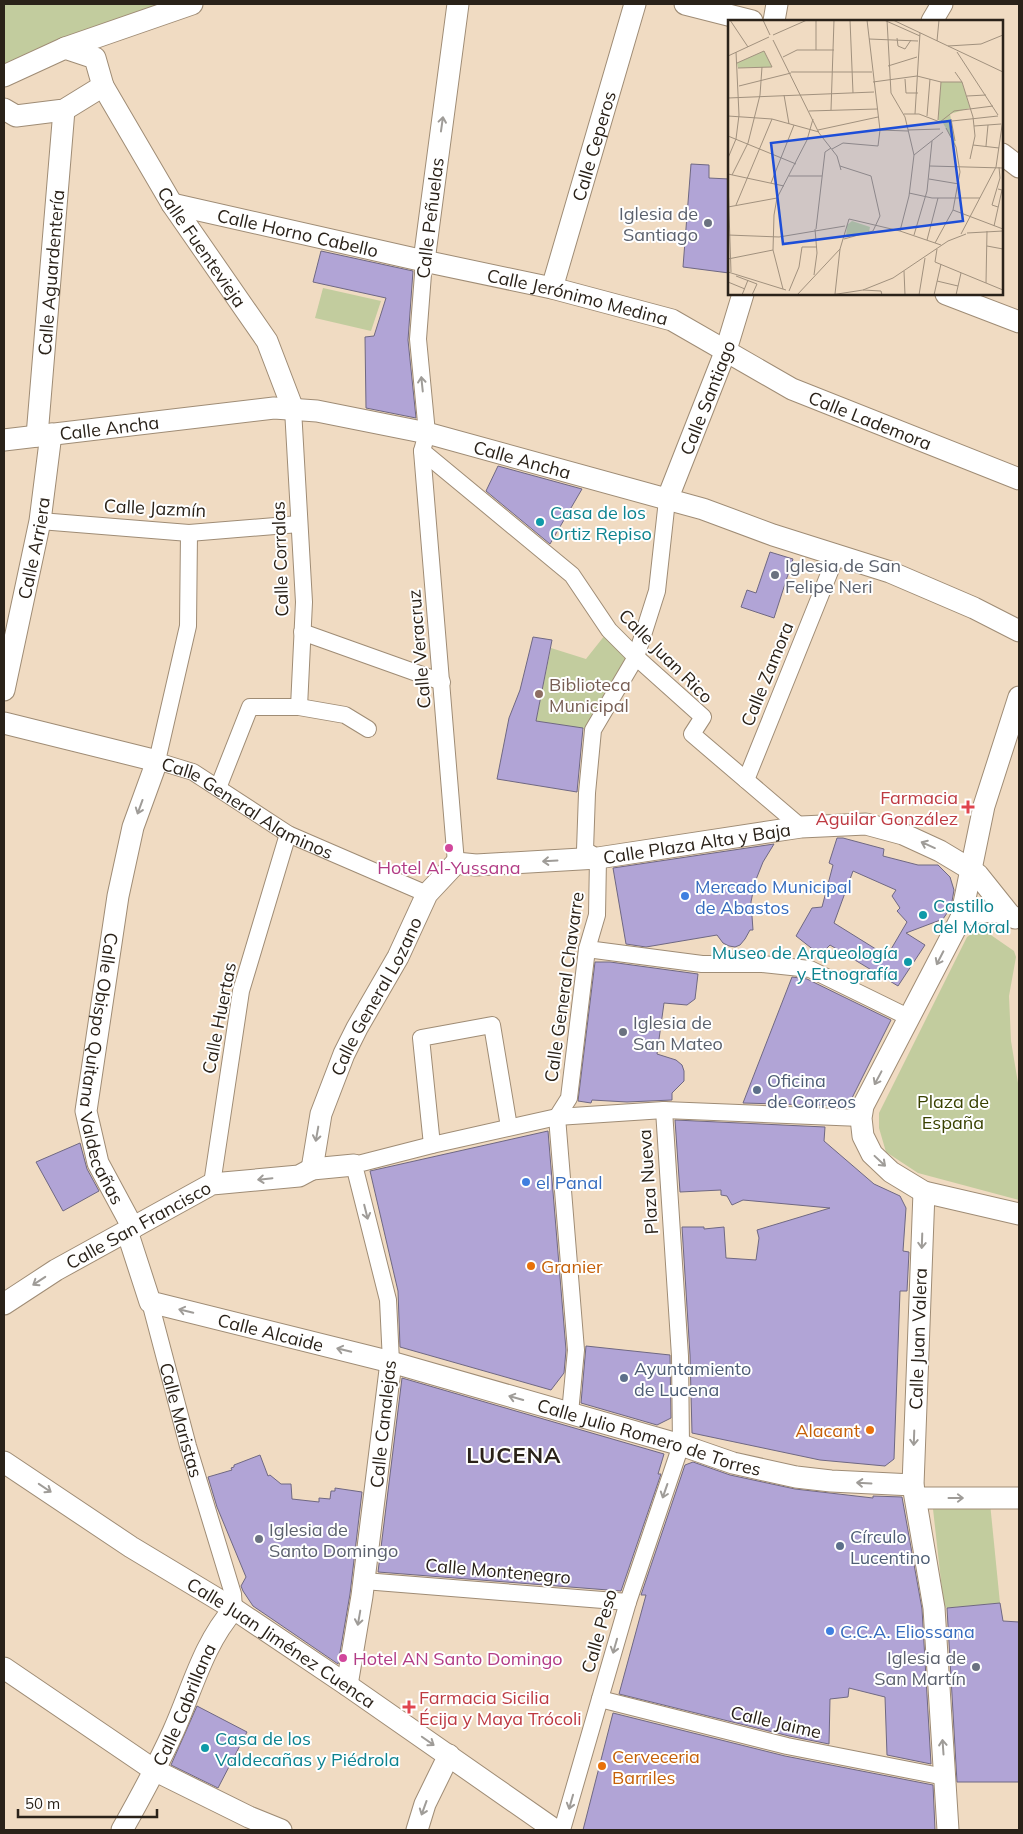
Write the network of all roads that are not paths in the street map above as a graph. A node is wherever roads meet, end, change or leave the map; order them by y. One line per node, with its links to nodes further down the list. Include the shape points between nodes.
1 (192, 4): 10 (street)
2 (458, 4): 18 (street, Calle Peñuelas, one-way to 2)
3 (635, 4): 19 (street, Calle Ceperos)
4 (685, 4): 7 (street)
5 (777, 4): 8 (street)
6 (942, 4): 9 (street)
7 (748, 20)
8 (774, 20)
9 (933, 20)
10 (65, 48): 11 (street); 12 (street, Calle Fuentevieja, via 95,58)
11 (4, 76)
12 (103, 86): 14 (street); 17 (street, Calle Fuentevieja)
13 (4, 109): 14 (street, via 16,116)
14 (64, 110): 25 (street, Calle Aguardentería)
15 (1003, 155): 16 (street)
16 (1019, 167)
17 (172, 204): 18 (street, Calle Horno Cabello); 24 (street, Calle Fuentevieja, via 267,341)
18 (424, 261): 19 (street, Calle Jerónimo Medina); 27 (street, Calle Peñuelas, one-way to 18, via 418,339)
19 (552, 288): 23 (street, Calle Jerónimo Medina, via 672,320)
20 (743, 295): 23 (street, Calle Santiago)
21 (949, 295): 22 (street)
22 (1019, 322)
23 (726, 350): 28 (street, Calle Lademora, via 792,389); 29 (street, Calle Santiago)
24 (293, 409): 25 (street, Calle Ancha, via 274,408); 27 (street, Calle Ancha, via 317,411); 31 (street, Calle Corralas)
25 (44, 435): 26 (street, Calle Ancha); 30 (street, Calle Arriera)
26 (4, 440)
27 (425, 442): 29 (street, Calle Ancha); 36 (street, Calle Juan Rico, via 572,575 609,630); 37 (street, Calle Veracruz)
28 (1019, 479)
29 (668, 500): 33 (street, Calle Ancha); 36 (street, via 657,591)
30 (40, 521): 32 (street, Calle Jazmín); 38 (street, Calle Arriera)
31 (298, 524): 32 (street, Calle Jazmín); 35 (street, Calle Corralas, via 304,602)
32 (189, 532): 43 (street, via 188,626)
33 (837, 554): 34 (street, Calle Ancha, via 890,572); 44 (street, Calle Zamora)
34 (1019, 631)
35 (302, 632): 37 (street); 40 (street, Calle Corralas)
36 (636, 657): 44 (street, Calle Juan Rico, via 702,717 692,734); 48 (street, via 593,730 585,850)
37 (442, 682): 49 (street, Calle Veracruz)
38 (4, 690)
39 (1019, 697): 50 (street, via 984,806)
40 (299, 707): 42 (street, via 345,715); 45 (street, via 250,707)
41 (4, 722): 43 (street, Calle General Alaminos)
42 (368, 729)
43 (157, 761): 45 (street, Calle General Alaminos, via 193,772); 66 (street, Calle Obispo Quitana Valdecañas, one-way to 66, via 133,826 118,896 86,1110 98,1163)
44 (746, 780): 46 (street, Calle Juan Rico)
45 (218, 788): 47 (street, Calle General Alaminos)
46 (802, 827): 48 (street, Calle Plaza Alta y Baja); 50 (street, Calle Plaza Alta y Baja, one-way to 46, via 903,834 866,824)
47 (288, 834): 51 (street, Calle General Alaminos); 63 (street, Calle Huertas, via 240,991)
48 (598, 858): 49 (street, Calle Plaza Alta y Baja, one-way to 49, via 476,866); 54 (street, Calle General Chavarre, via 597,915)
49 (456, 863): 51 (street)
50 (970, 869): 52 (street); 53 (street, Calle Plaza Alta y Baja)
51 (427, 894): 62 (street, Calle General Lozano, one-way to 62, via 398,957 352,1036 326,1099)
52 (961, 918): 53 (street, via 970,912 990,912); 55 (street, one-way to 55)
53 (1015, 918)
54 (587, 949): 55 (street, via 702,964 762,964 810,969); 57 (street, Calle General Chavarre, via 569,1098)
55 (910, 1018): 58 (street, one-way to 58, via 863,1106)
56 (664, 1110): 57 (street, Plaza Nueva); 58 (street); 71 (street, Plaza Nueva, via 680,1356)
57 (557, 1117): 59 (street, Plaza Nueva); 70 (street, via 576,1350)
58 (861, 1118): 64 (street, one-way to 64, via 863,1136 872,1154 891,1172)
59 (509, 1128): 60 (street, Plaza Nueva); 60 (street, via 492,1025 421,1038)
60 (432, 1145): 61 (street, Plaza Nueva)
61 (354, 1165): 62 (street, Calle San Francisco); 69 (street, Calle Canalejas, one-way to 69, via 388,1300)
62 (312, 1169): 63 (street, Calle San Francisco, one-way to 63, via 299,1176)
63 (212, 1184): 66 (street, Calle San Francisco)
64 (924, 1192): 65 (street); 73 (street, Calle Juan Valera, one-way to 73)
65 (1019, 1214)
66 (130, 1229): 67 (street, Calle Maristas); 68 (street, Calle San Francisco, one-way to 68, via 56,1270)
67 (150, 1302): 69 (street, Calle Alcaide, one-way to 67); 77 (street, Calle Maristas, via 188,1446 233,1594)
68 (4, 1304)
69 (391, 1362): 70 (street, Calle Julio Romero de Torres, one-way to 69); 75 (street, Calle Canalejas)
70 (570, 1413): 71 (street, Calle Julio Romero de Torres)
71 (681, 1445): 73 (street, Calle Julio Romero de Torres, one-way to 71, via 796,1477 733,1463); 76 (street, Calle Peso, one-way to 76)
72 (4, 1462): 77 (street, Calle Juan Jiménez Cuenca, one-way to 77, via 132,1547)
73 (914, 1492): 74 (street, Calle Julio Romero de Torres, one-way to 74); 83 (street, Calle Juan Valera, one-way to 73, via 934,1608)
74 (1019, 1498)
75 (364, 1581): 76 (street, Calle Montenegro); 79 (street, Calle Canalejas, one-way to 79)
76 (628, 1602): 80 (street, Calle Peso, one-way to 80)
77 (234, 1609): 79 (street, Calle Juan Jiménez Cuenca); 82 (street, Calle Cabrillana, via 206,1652 174,1731)
78 (4, 1668): 82 (street)
79 (347, 1685): 81 (street, Calle Juan Jiménez Cuenca, one-way to 81)
80 (600, 1699): 83 (street, Calle Jaime, via 787,1746); 88 (street, Calle Peso, one-way to 88)
81 (449, 1756): 86 (street, one-way to 86, via 425,1804); 87 (street, Calle Juan Jiménez Cuenca)
82 (154, 1770): 84 (street, Calle Cabrillana); 85 (street, via 249,1818)
83 (945, 1777): 89 (street, Calle Juan Valera)
84 (122, 1830)
85 (281, 1830)
86 (417, 1830)
87 (555, 1830)
88 (562, 1830)
89 (948, 1830)

